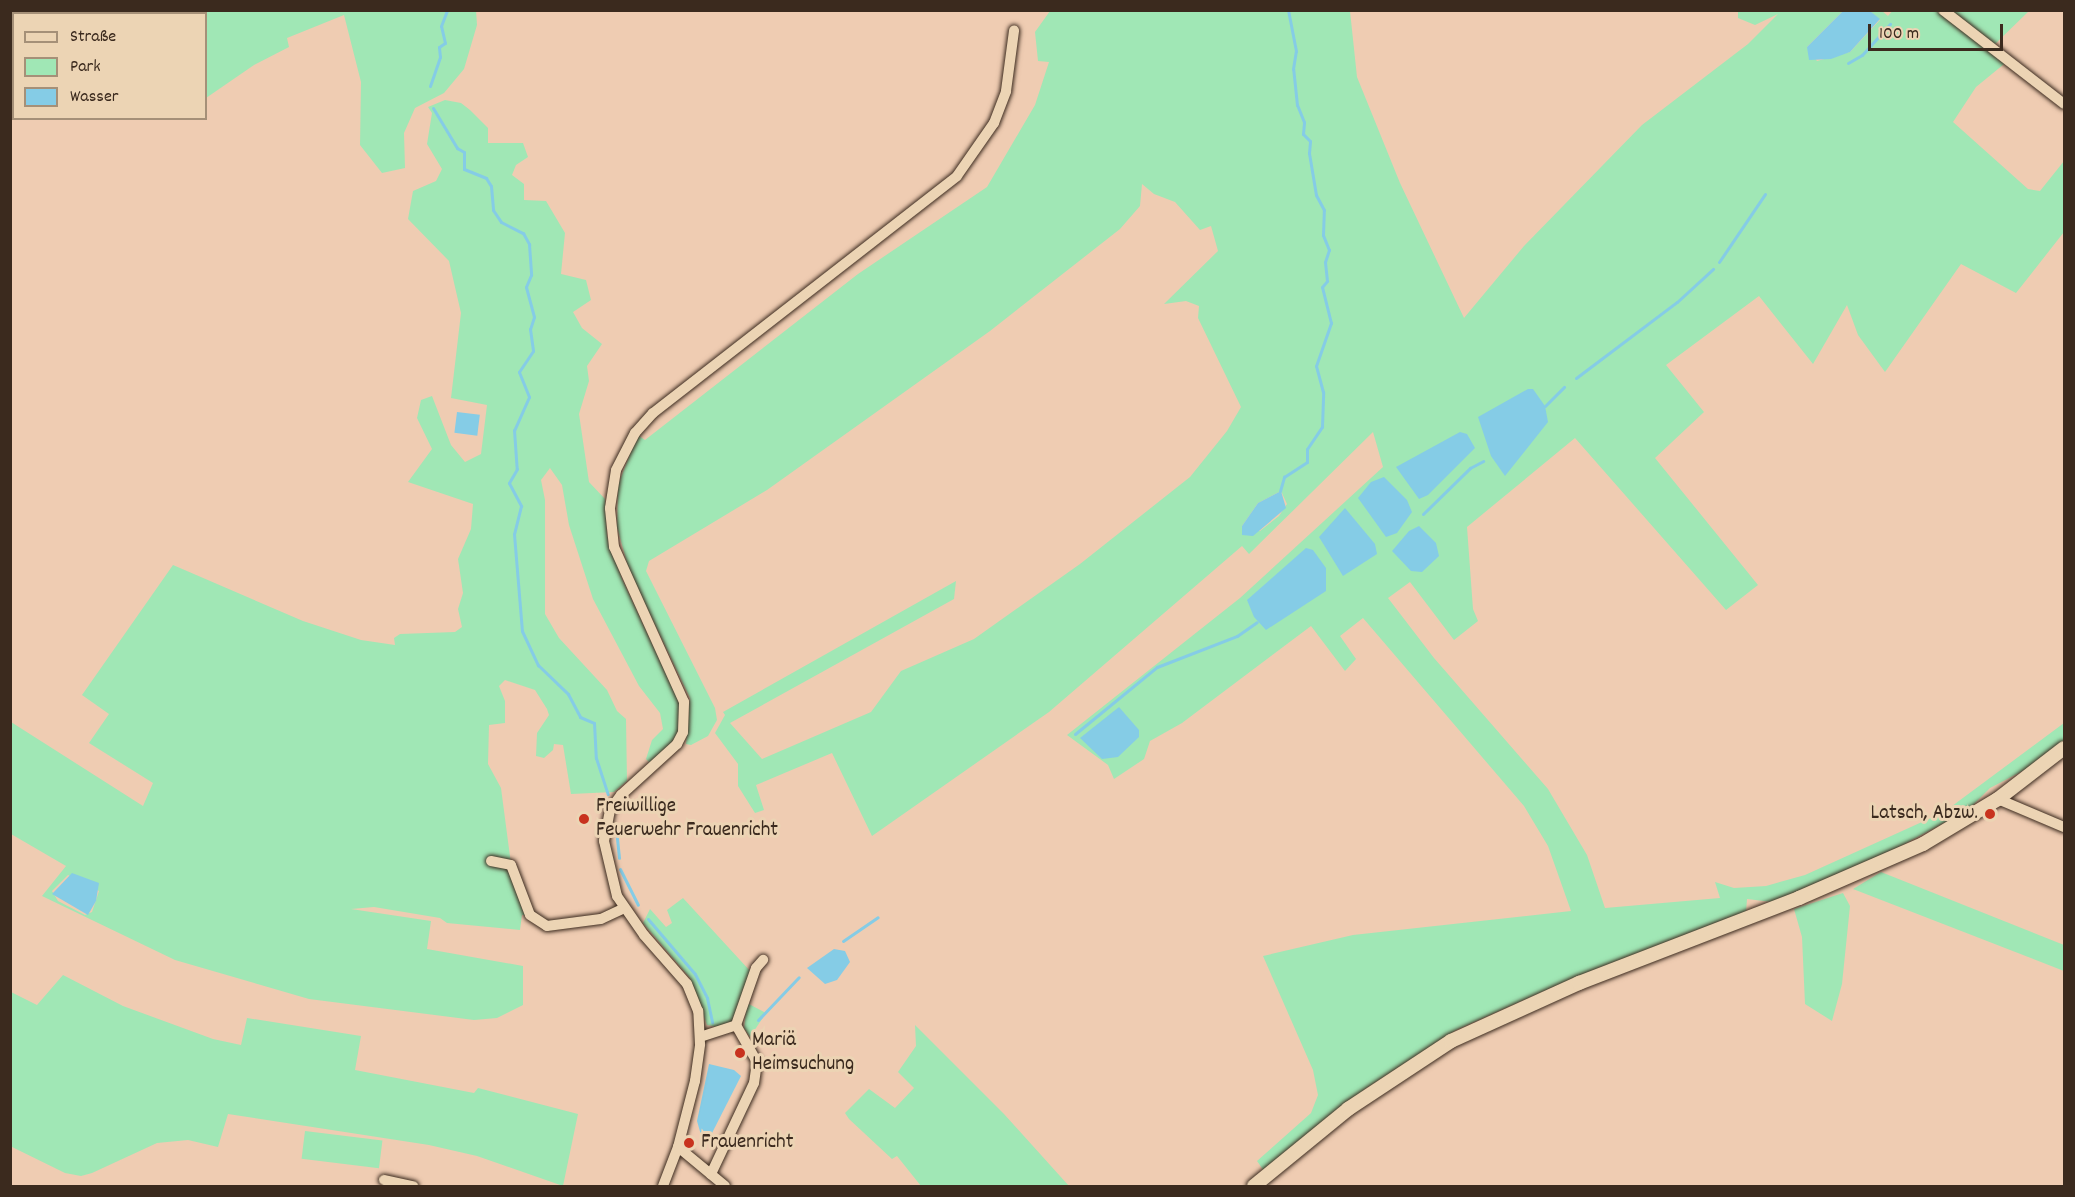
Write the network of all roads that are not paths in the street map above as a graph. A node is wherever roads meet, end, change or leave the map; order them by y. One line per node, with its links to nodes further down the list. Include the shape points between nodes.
1 (1943, 10): 3 (street)
2 (1014, 31): 8 (street, via 1006,91 994,123 957,176 653,413 640,425 622,456 610,508 614,547 684,702 683,732 669,752 610,810 604,841 608,869)
3 (2064, 104)
4 (2064, 748): 5 (main road)
5 (1998, 799): 6 (street); 18 (main road, via 1902,854 1579,983 1451,1041 1365,1096)
6 (2064, 827)
7 (491, 861): 8 (street, via 511,865 530,915 547,926 601,919)
8 (625, 908): 11 (street, via 687,984 698,1011)
9 (763, 960): 10 (street, via 756,968)
10 (736, 1025): 11 (street); 13 (street, via 755,1054 757,1070)
11 (700, 1036): 12 (street, via 695,1081)
12 (678, 1147): 13 (street); 16 (street)
13 (711, 1174): 17 (street)
14 (384, 1180): 15 (street)
15 (413, 1186)
16 (663, 1186)
17 (726, 1186)
18 (1254, 1186)

